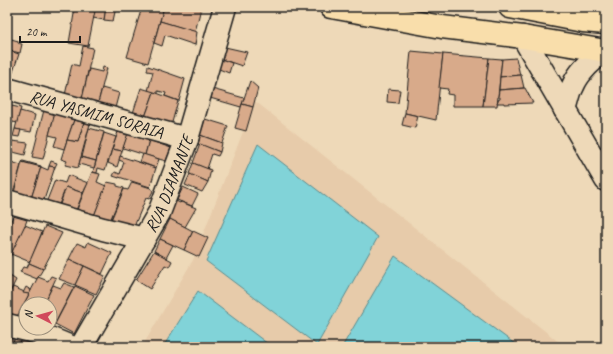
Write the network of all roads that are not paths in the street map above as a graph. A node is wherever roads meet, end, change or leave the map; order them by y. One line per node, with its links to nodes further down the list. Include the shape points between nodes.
1 (225, 7): 9 (street, RUA DIAMANTE)
2 (331, 7): 5 (main road, via 442,27)
3 (510, 7): 4 (main road)
4 (606, 24)
5 (523, 37): 6 (main road); 8 (street)
6 (605, 51): 8 (street, via 580,73 572,86)
7 (7, 89): 9 (street, RUA YASMIM SORAIA)
8 (565, 110): 10 (street)
9 (187, 139): 12 (street, RUA DIAMANTE, via 159,213)
10 (606, 180)
11 (7, 201): 12 (street)
12 (144, 239): 15 (street, RUA DIAMANTE)
13 (7, 326): 14 (street, via 35,332)
14 (71, 347)
15 (81, 347)

